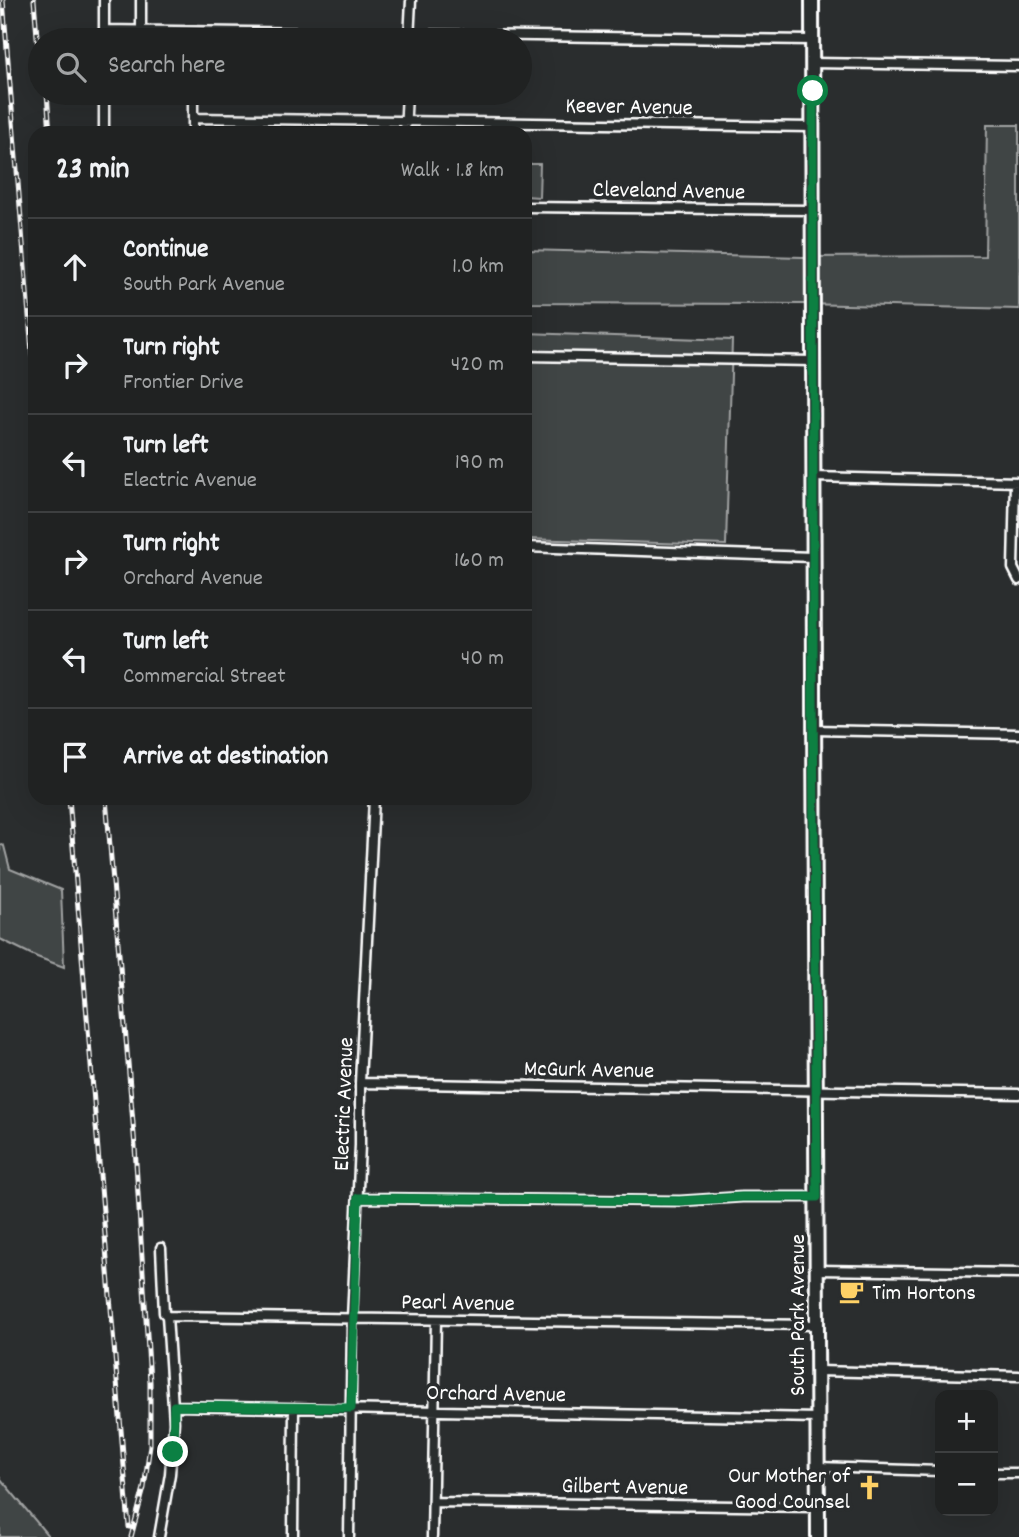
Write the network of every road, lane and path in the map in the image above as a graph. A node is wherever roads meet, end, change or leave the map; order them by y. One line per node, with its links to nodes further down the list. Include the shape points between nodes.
1 (104, 0): 5 (street)
2 (141, 0): 6 (street)
3 (411, 0): 7 (street)
4 (812, 0): 9 (main road, South Park Avenue)
5 (104, 28)
6 (141, 28)
7 (409, 28)
8 (532, 38): 9 (street)
9 (812, 40): 10 (main road, South Park Avenue)
10 (812, 63): 11 (street); 20 (main road, South Park Avenue)
11 (1019, 66)
12 (104, 105): 17 (street)
13 (193, 105): 15 (street)
14 (407, 105): 16 (street)
15 (193, 118): 16 (street, Keever Avenue); 18 (street)
16 (406, 121): 19 (street); 20 (street, Keever Avenue)
17 (104, 126)
18 (193, 126)
19 (406, 126)
20 (813, 127): 22 (main road, South Park Avenue)
21 (532, 206): 22 (street, Cleveland Avenue)
22 (813, 210): 24 (main road, South Park Avenue)
23 (532, 356): 24 (street)
24 (813, 361): 25 (main road, South Park Avenue)
25 (813, 477): 26 (street); 28 (main road, South Park Avenue)
26 (1017, 482): 29 (street, via 1013,568)
27 (532, 547): 28 (street)
28 (812, 557): 30 (main road, South Park Avenue)
29 (1019, 580)
30 (813, 730): 31 (street); 34 (main road, South Park Avenue)
31 (1019, 734)
32 (374, 805): 33 (street, Electric Avenue)
33 (360, 1083): 34 (street, McGurk Avenue); 37 (street, Electric Avenue)
34 (817, 1090): 35 (street, McGurk Avenue); 36 (main road, South Park Avenue)
35 (1019, 1094)
36 (817, 1197): 37 (street, via 680,1201); 39 (main road, South Park Avenue)
37 (358, 1198): 42 (street, Electric Avenue)
38 (161, 1248): 41 (street)
39 (817, 1270): 40 (street); 44 (main road, South Park Avenue)
40 (1019, 1273)
41 (167, 1316): 42 (street, Pearl Avenue); 47 (street)
42 (352, 1319): 43 (street, Pearl Avenue); 49 (street, Electric Avenue)
43 (436, 1320): 44 (street, Pearl Avenue); 50 (street)
44 (817, 1325): 45 (main road, South Park Avenue)
45 (818, 1371): 46 (street); 51 (main road, South Park Avenue)
46 (1019, 1376)
47 (174, 1406): 48 (street, Orchard Avenue); 58 (street, via 173,1452)
48 (294, 1408): 49 (street, Orchard Avenue); 59 (street)
49 (351, 1408): 50 (street, Orchard Avenue); 60 (street, Electric Avenue)
50 (434, 1409): 51 (street, Orchard Avenue); 56 (street)
51 (818, 1418): 52 (main road, South Park Avenue)
52 (818, 1467): 53 (street); 57 (main road, South Park Avenue)
53 (935, 1471)
54 (998, 1473): 55 (street)
55 (1019, 1473)
56 (433, 1502): 57 (street, Gilbert Avenue); 61 (street)
57 (818, 1507): 62 (main road, South Park Avenue)
58 (159, 1537)
59 (293, 1537)
60 (349, 1537)
61 (432, 1537)
62 (818, 1537)

